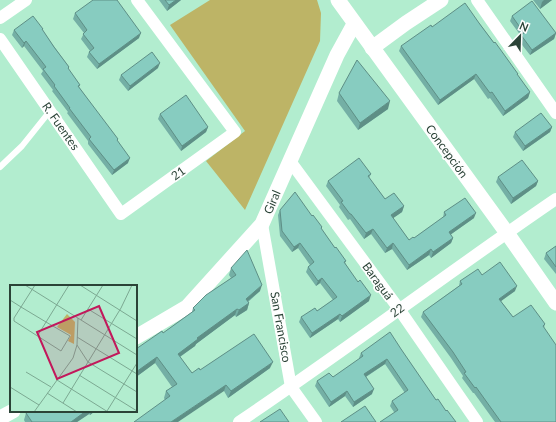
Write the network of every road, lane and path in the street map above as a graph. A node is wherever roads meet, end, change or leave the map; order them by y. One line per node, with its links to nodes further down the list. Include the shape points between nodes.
1 (26, 0): 6 (street)
2 (137, 0): 15 (street, 21, via 235,132)
3 (338, 0): 7 (street, Concepción)
4 (441, 0): 9 (street)
5 (477, 0): 11 (street)
6 (0, 18)
7 (354, 24): 9 (street, Concepción); 12 (street, Giral, via 337,55)
8 (0, 38): 10 (street, R. Fuentes)
9 (372, 48): 17 (street, Concepción)
10 (50, 111): 13 (lane, via 22,146); 15 (street, R. Fuentes)
11 (556, 113)
12 (290, 161): 16 (street, Giral); 19 (street, Baraguá)
13 (0, 167)
14 (556, 200): 17 (street, 22)
15 (121, 214)
16 (262, 224): 20 (street, Giral, via 187,307); 21 (street, San Francisco)
17 (507, 233): 18 (street, Concepción); 19 (street, 22)
18 (556, 303)
19 (399, 309): 21 (street, 22); 26 (street, Baraguá)
20 (137, 336)
21 (292, 387): 24 (street, 22); 25 (street, San Francisco)
22 (10, 412): 23 (street)
23 (0, 418)
24 (239, 422)
25 (316, 422)
26 (477, 422)

